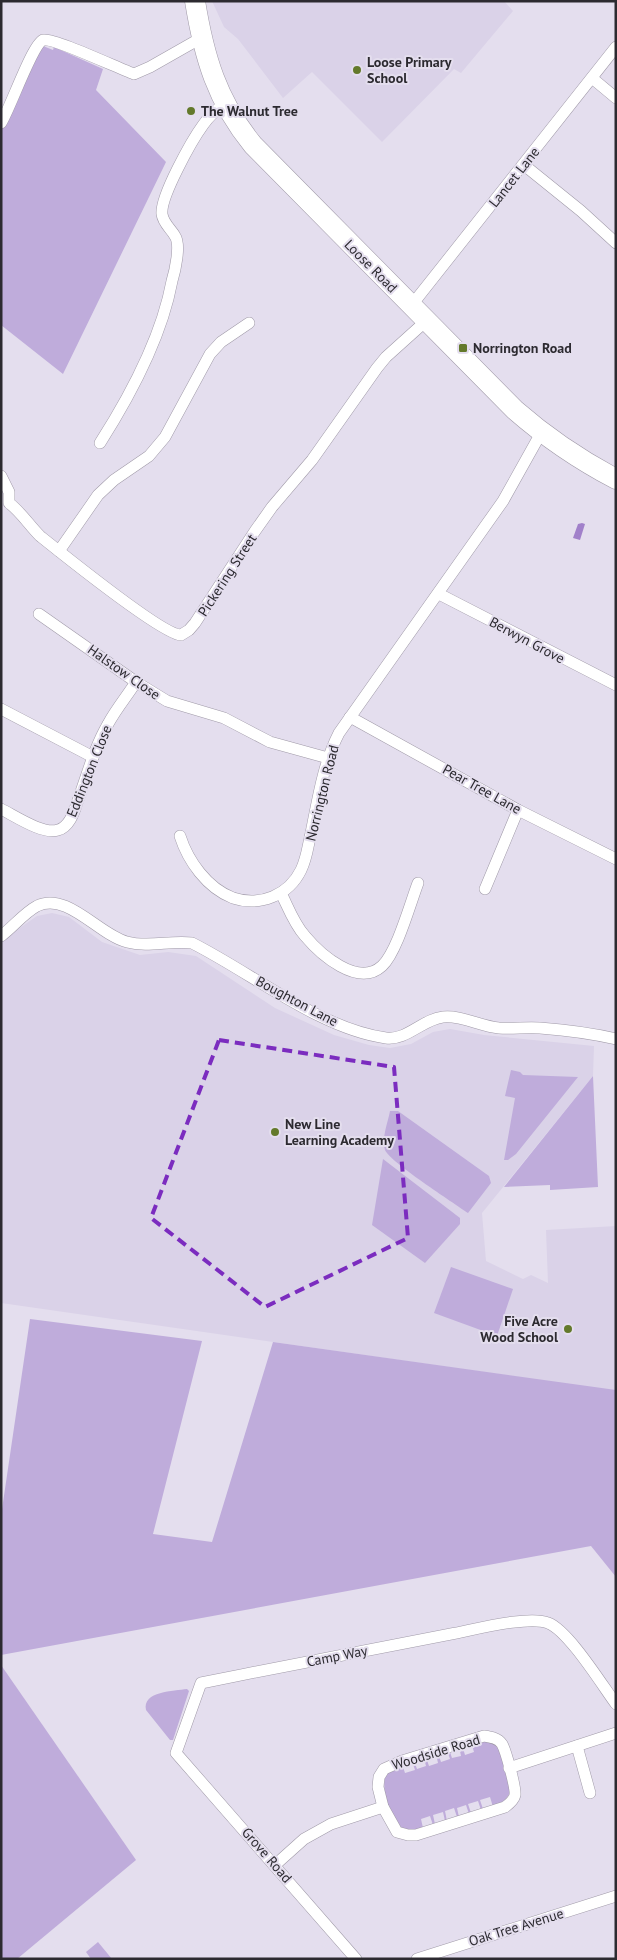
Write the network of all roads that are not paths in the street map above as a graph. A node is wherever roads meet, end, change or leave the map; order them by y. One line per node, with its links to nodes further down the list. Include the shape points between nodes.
1 (195, 1): 2 (highway, Loose Road)
2 (202, 40): 6 (highway, Loose Road); 7 (street, via 134,74 43,40 29,61)
3 (616, 47): 4 (street, Lancet Lane)
4 (592, 78): 5 (street); 8 (street, Lancet Lane)
5 (616, 98)
6 (224, 104): 10 (highway, Loose Road, via 263,157); 14 (street, via 202,125 166,196 163,218 178,242 172,284 150,350)
7 (1, 123)
8 (524, 165): 9 (street); 10 (street, Lancet Lane)
9 (616, 244)
10 (411, 306): 11 (highway, Loose Road)
11 (426, 321): 13 (highway, Loose Road); 18 (street, Pickering Street, via 382,362 312,460 261,523 195,623 184,633 174,634 150,619)
12 (248, 323): 18 (street, via 210,354 165,437 149,456 98,495)
13 (541, 433): 16 (highway, Loose Road); 19 (street, Norrington Road, via 502,501)
14 (100, 443)
15 (1, 476): 17 (street, Pickering Street, via 9,492)
16 (616, 479)
17 (5, 505): 18 (street, Pickering Street, via 18,510 40,536)
18 (59, 551)
19 (439, 594): 22 (street, Berwyn Grove); 24 (street, Norrington Road)
20 (39, 614): 21 (street, Halstow Close)
21 (136, 682): 25 (street, Eddington Close, via 108,722); 26 (street, Halstow Close, via 166,702 219,716 270,742)
22 (616, 685)
23 (1, 709): 25 (street)
24 (350, 717): 26 (street, Norrington Road); 28 (street, Pear Tree Lane)
25 (93, 757): 27 (street, Eddington Close, via 70,821 59,830 35,826)
26 (328, 758): 33 (street, Norrington Road, via 304,863 296,878)
27 (1, 809)
28 (518, 810): 30 (street, Pear Tree Lane); 32 (street)
29 (180, 836): 33 (street, Norrington Road, via 189,860 226,895 258,901)
30 (616, 859)
31 (418, 883): 33 (street, via 391,954 381,967 366,974 347,970 325,958 303,935)
32 (485, 889)
33 (281, 893)
34 (1, 936): 35 (street, Boughton Lane, via 36,906 63,904 125,942 138,945 178,941 192,943 322,1017 375,1036 390,1039 428,1021 453,1017 498,1028 540,1028)
35 (616, 1039)
36 (616, 1704): 39 (street, Camp Way, via 562,1632 547,1622 536,1620 200,1683)
37 (616, 1733): 38 (street)
38 (577, 1746): 40 (street); 41 (street)
39 (176, 1753): 43 (street, Grove Road)
40 (510, 1768): 42 (street, Woodside Road, via 515,1795 505,1807 416,1835 397,1832); 42 (street, Woodside Road, via 502,1744 495,1738 484,1736 402,1761 384,1769 379,1777)
41 (590, 1793)
42 (383, 1807): 43 (street, via 331,1824 304,1839)
43 (275, 1865): 45 (street, Grove Road)
44 (616, 1896): 46 (street, Oak Tree Avenue)
45 (356, 1959)
46 (417, 1959)

